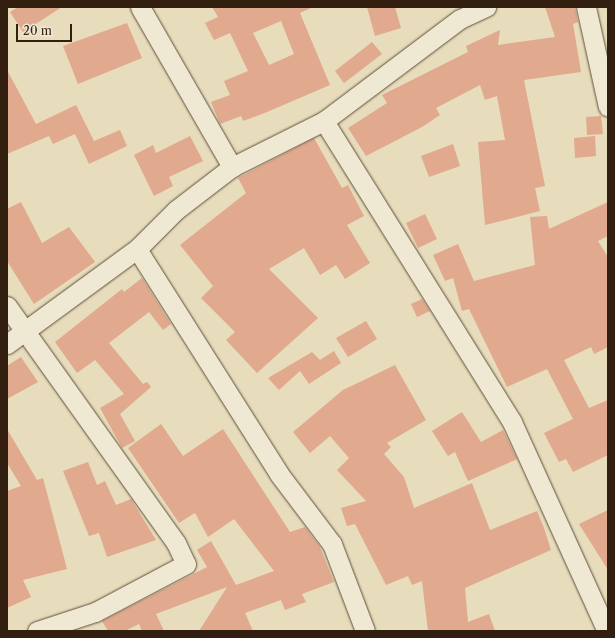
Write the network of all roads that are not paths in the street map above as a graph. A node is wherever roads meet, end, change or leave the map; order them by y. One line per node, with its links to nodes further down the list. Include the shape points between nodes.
1 (140, 7): 6 (street)
2 (486, 7): 5 (street, via 460,20)
3 (586, 7): 4 (street)
4 (608, 107)
5 (324, 121): 6 (street); 13 (street, via 512,422)
6 (232, 167): 7 (street, via 176,210)
7 (137, 249): 9 (street); 12 (street, via 279,474 332,544)
8 (7, 306): 9 (street)
9 (25, 332): 10 (street); 11 (street, via 176,543 186,564 95,612)
10 (7, 344)
11 (37, 631)
12 (365, 631)
13 (607, 631)

